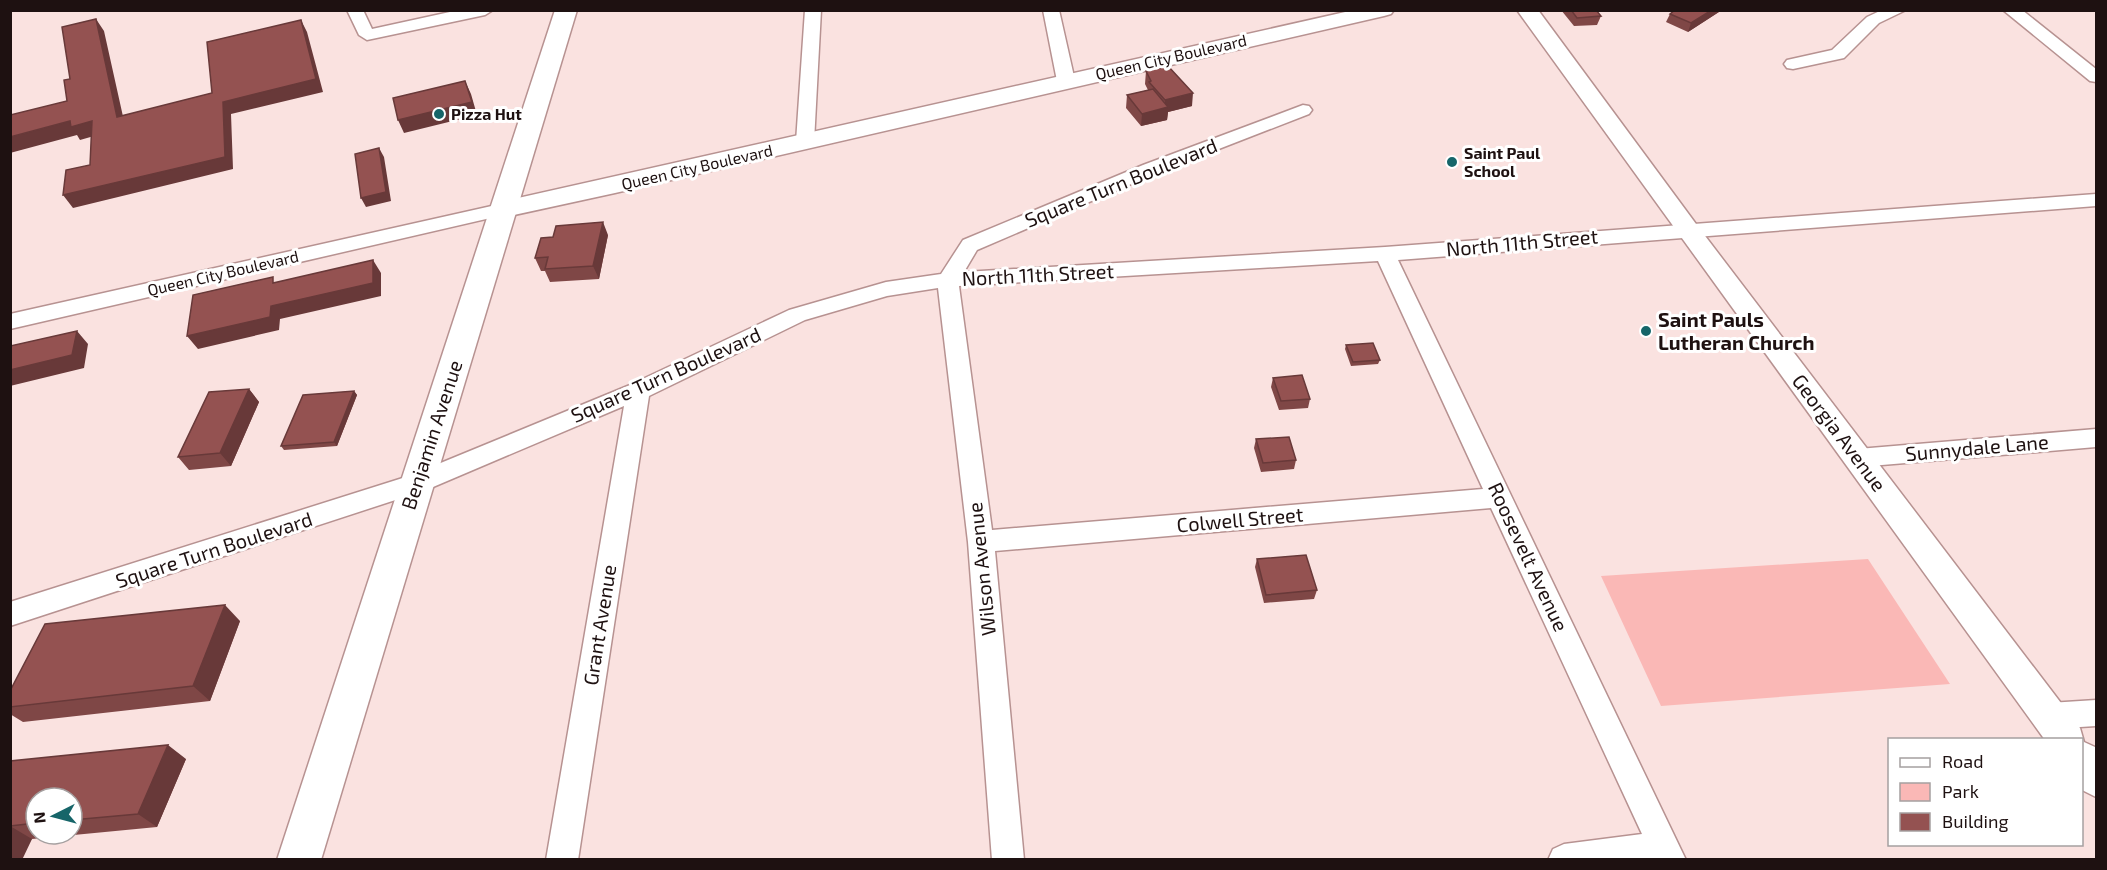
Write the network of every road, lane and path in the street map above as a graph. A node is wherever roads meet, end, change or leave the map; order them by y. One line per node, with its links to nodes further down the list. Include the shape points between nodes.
1 (355, 10): 2 (street, via 367,35)
2 (485, 10)
3 (566, 10): 16 (main road, Benjamin Avenue)
4 (813, 10): 14 (street)
5 (1051, 10): 12 (street)
6 (1384, 10): 12 (street, Queen City Boulevard)
7 (1527, 10): 17 (street, Georgia Avenue)
8 (1898, 10): 10 (street, via 1873,20 1838,54)
9 (2011, 10): 11 (street)
10 (1793, 64)
11 (2097, 76)
12 (1066, 81): 14 (street, Queen City Boulevard)
13 (1303, 110): 19 (street, Square Turn Boulevard, via 970,245)
14 (805, 142): 16 (street, Queen City Boulevard)
15 (2097, 200): 17 (street, North 11th Street)
16 (505, 209): 20 (street, Queen City Boulevard); 24 (main road, Benjamin Avenue)
17 (1687, 230): 18 (street, North 11th Street); 23 (street, Georgia Avenue)
18 (1384, 254): 19 (street, North 11th Street); 25 (street, Roosevelt Avenue)
19 (948, 280): 21 (street, Square Turn Boulevard, via 886,289 797,315); 26 (street, Wilson Avenue)
20 (10, 322)
21 (638, 391): 24 (street, Square Turn Boulevard); 35 (street, Grant Avenue)
22 (2097, 438): 23 (street, Sunnydale Lane)
23 (1858, 459): 29 (street, Georgia Avenue)
24 (417, 483): 27 (street, Square Turn Boulevard); 34 (main road, Benjamin Avenue)
25 (1500, 497): 26 (street, Colwell Street); 33 (street, Roosevelt Avenue)
26 (981, 542): 36 (street, Wilson Avenue)
27 (10, 614)
28 (2097, 713): 29 (street)
29 (2049, 716): 30 (street, Georgia Avenue)
30 (2066, 738)
31 (2083, 760): 32 (street)
32 (2097, 780)
33 (1667, 853): 37 (street)
34 (299, 860)
35 (562, 860)
36 (1008, 860)
37 (1564, 860)

